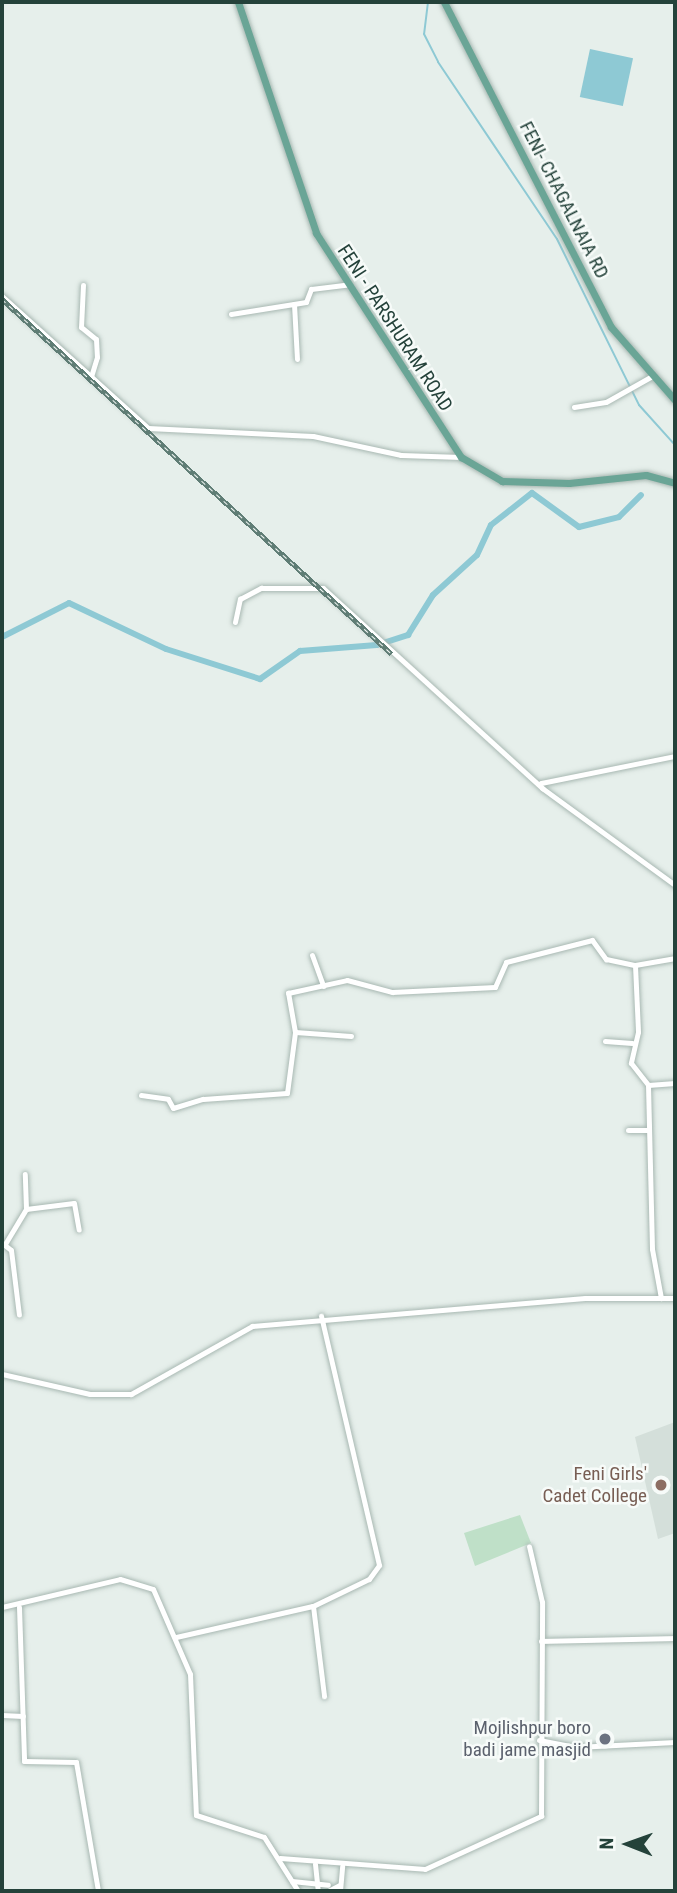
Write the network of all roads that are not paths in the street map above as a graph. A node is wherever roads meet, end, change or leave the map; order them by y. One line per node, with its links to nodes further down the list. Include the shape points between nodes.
1 (238, 2): 4 (main road, FENI - PARSHURAM ROAD, via 316,233)
2 (444, 2): 9 (main road, FENI- CHAGALNAIA RD, via 607,319)
3 (83, 285): 10 (street, via 81,327 96,339)
4 (346, 285): 6 (street, via 311,289 306,302); 13 (main road, FENI - PARSHURAM ROAD)
5 (2, 296): 10 (street)
6 (294, 304): 7 (street); 8 (street)
7 (232, 314)
8 (297, 359)
9 (654, 375): 11 (main road, FENI- CHAGALNAIA RD); 12 (street, via 606,402)
10 (91, 377): 13 (street, via 151,429 313,436 401,455)
11 (675, 400)
12 (574, 407)
13 (461, 457): 14 (main road, FENI - PARSHURAM ROAD, via 502,481 569,484 646,475)
14 (675, 483)
15 (235, 622): 17 (street, via 240,599 261,588 319,586)
16 (675, 756): 17 (street)
17 (541, 783): 18 (street, via 587,826)
18 (675, 885)
19 (312, 955): 22 (street)
20 (675, 958): 21 (street)
21 (635, 965): 22 (street, via 603,958 592,940 506,962 495,987 392,992 347,980); 26 (street, via 638,1032)
22 (323, 986): 23 (street, via 288,993)
23 (295, 1032): 24 (street); 29 (street, via 288,1093 200,1100 173,1108 168,1099)
24 (351, 1036)
25 (605, 1041): 26 (street)
26 (632, 1042): 28 (street, via 632,1066)
27 (675, 1083): 28 (street)
28 (648, 1085): 31 (street)
29 (141, 1095)
30 (628, 1130): 31 (street)
31 (649, 1130): 36 (street, via 652,1249)
32 (26, 1174): 33 (street)
33 (26, 1209): 34 (street, via 74,1203); 35 (street)
34 (79, 1230)
35 (4, 1244): 38 (street, via 12,1250)
36 (661, 1297): 37 (street); 39 (street)
37 (675, 1298)
38 (19, 1315)
39 (321, 1316): 40 (street, via 252,1326 131,1394 90,1394); 42 (street, via 380,1562 369,1578)
40 (2, 1374)
41 (529, 1546): 47 (street, via 540,1587)
42 (313, 1606): 45 (street); 48 (street)
43 (2, 1607): 44 (street)
44 (19, 1607): 45 (street, via 133,1580 153,1589); 50 (street)
45 (176, 1637): 53 (street, via 191,1688 196,1815 259,1834)
46 (675, 1638): 47 (street)
47 (541, 1641): 51 (street)
48 (324, 1696)
49 (2, 1715): 50 (street)
50 (23, 1716): 60 (street, via 26,1763 76,1762)
51 (539, 1740): 52 (street, via 576,1747); 55 (street, via 540,1817 425,1869)
52 (675, 1742)
53 (280, 1858): 54 (street); 56 (street)
54 (316, 1864): 55 (street); 57 (street)
55 (342, 1866): 59 (street)
56 (292, 1881): 57 (street); 61 (street)
57 (314, 1881): 58 (street); 62 (street)
58 (328, 1888): 59 (street)
59 (340, 1888)
60 (97, 1891)
61 (298, 1891)
62 (318, 1891)

